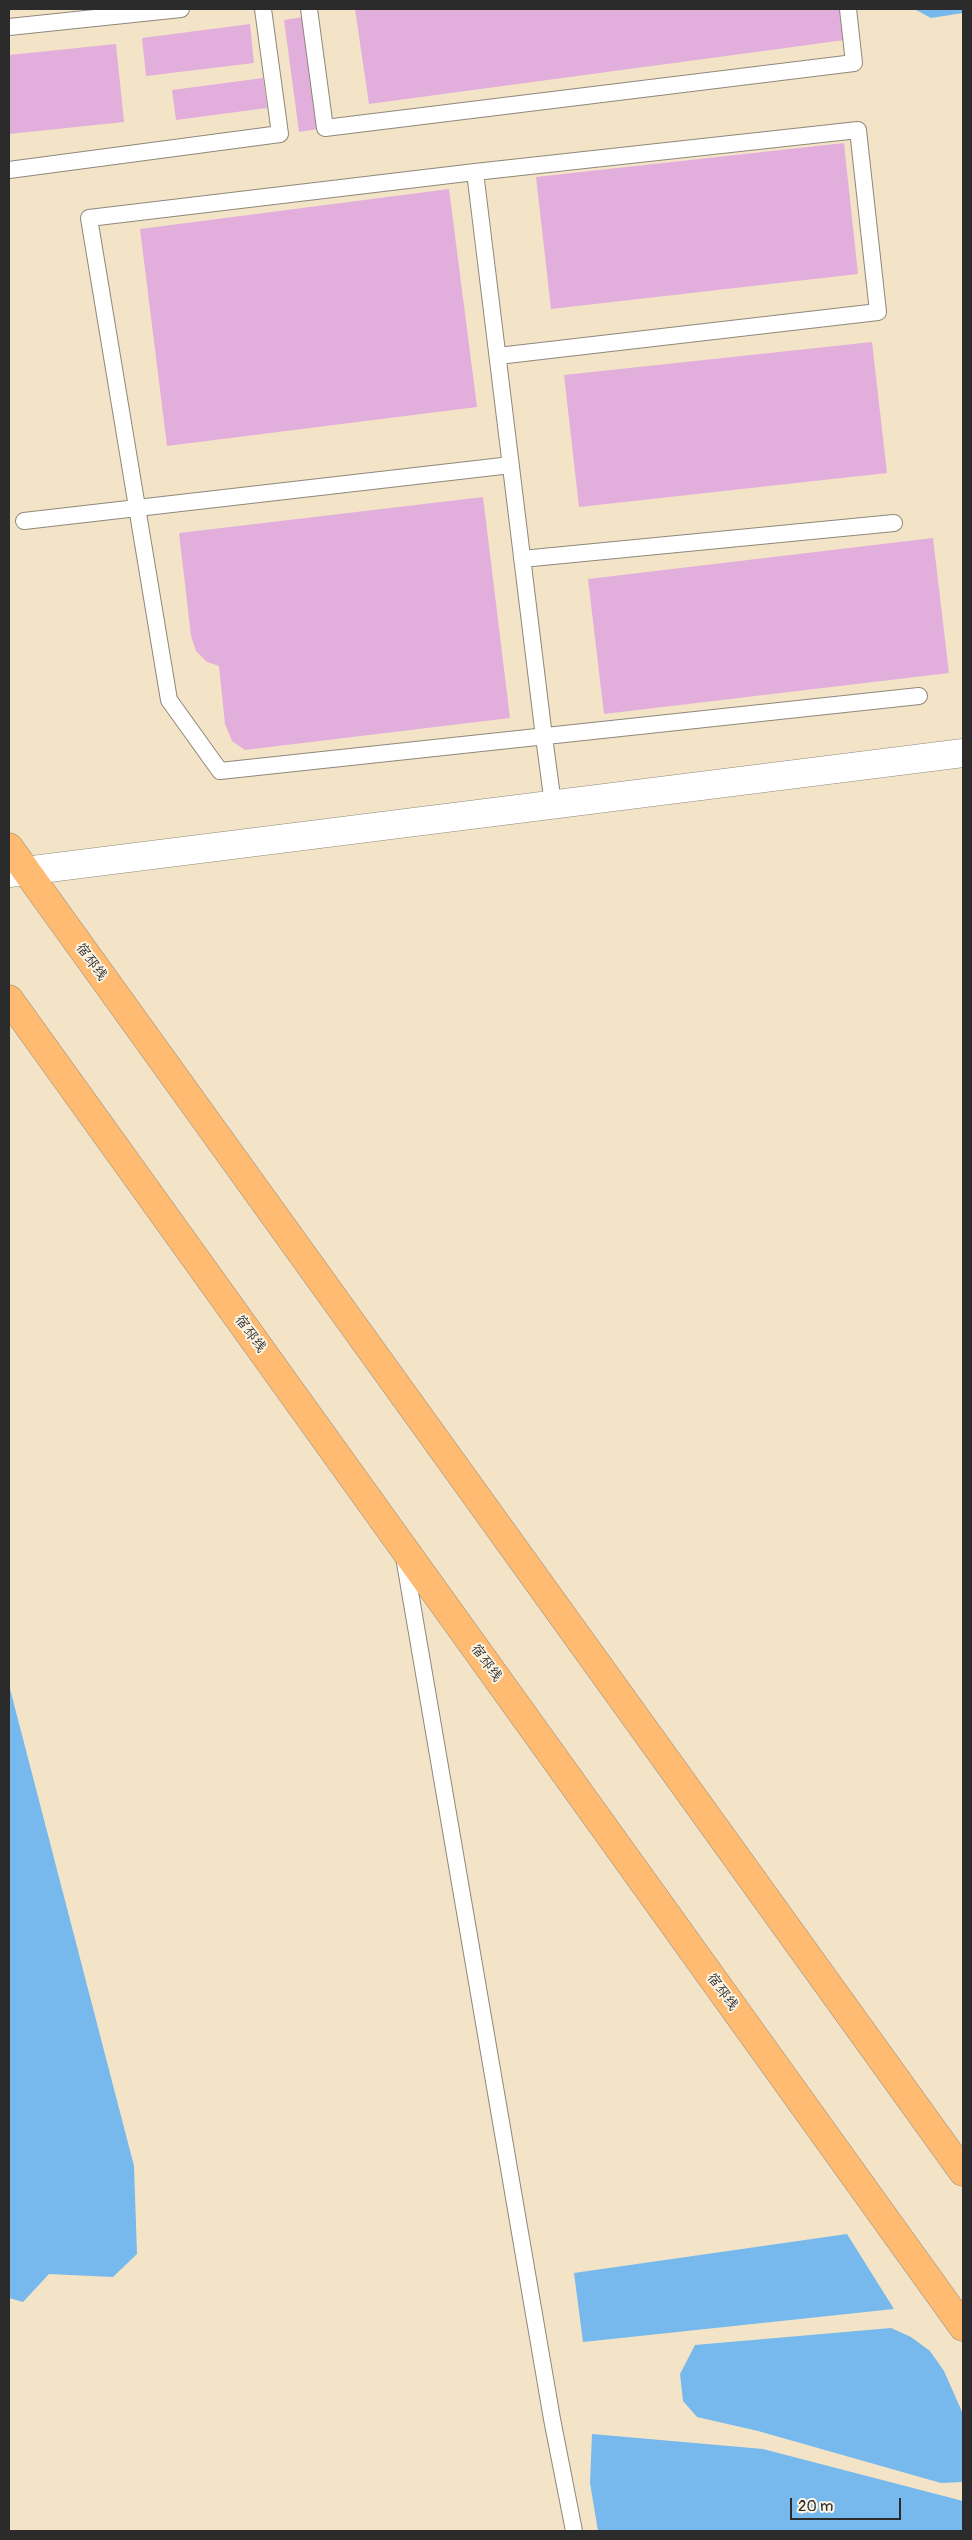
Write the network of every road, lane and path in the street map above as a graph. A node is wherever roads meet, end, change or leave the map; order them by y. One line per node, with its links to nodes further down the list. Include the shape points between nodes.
1 (181, 9): 5 (lane)
2 (263, 9): 6 (lane, via 280,134)
3 (309, 9): 4 (lane, via 325,128 854,63)
4 (848, 9)
5 (9, 26)
6 (9, 170)
7 (475, 172): 8 (lane); 8 (lane, via 858,130 878,312); 10 (lane, via 89,218)
8 (498, 356): 9 (lane)
9 (511, 465): 10 (lane); 13 (lane)
10 (137, 507): 11 (lane); 15 (lane, via 169,700 220,771)
11 (24, 521)
12 (894, 522): 13 (lane)
13 (522, 560): 15 (lane)
14 (918, 696): 15 (lane)
15 (544, 737): 17 (lane)
16 (963, 753): 17 (street)
17 (553, 804): 19 (street)
18 (9, 847): 19 (main road, 宿邳线)
19 (17, 872): 22 (main road, 宿邳线)
20 (9, 999): 21 (main road, 宿邳线)
21 (402, 1547): 23 (main road, 宿邳线); 24 (lane, via 550,2410)
22 (963, 2172)
23 (963, 2327)
24 (574, 2531)

